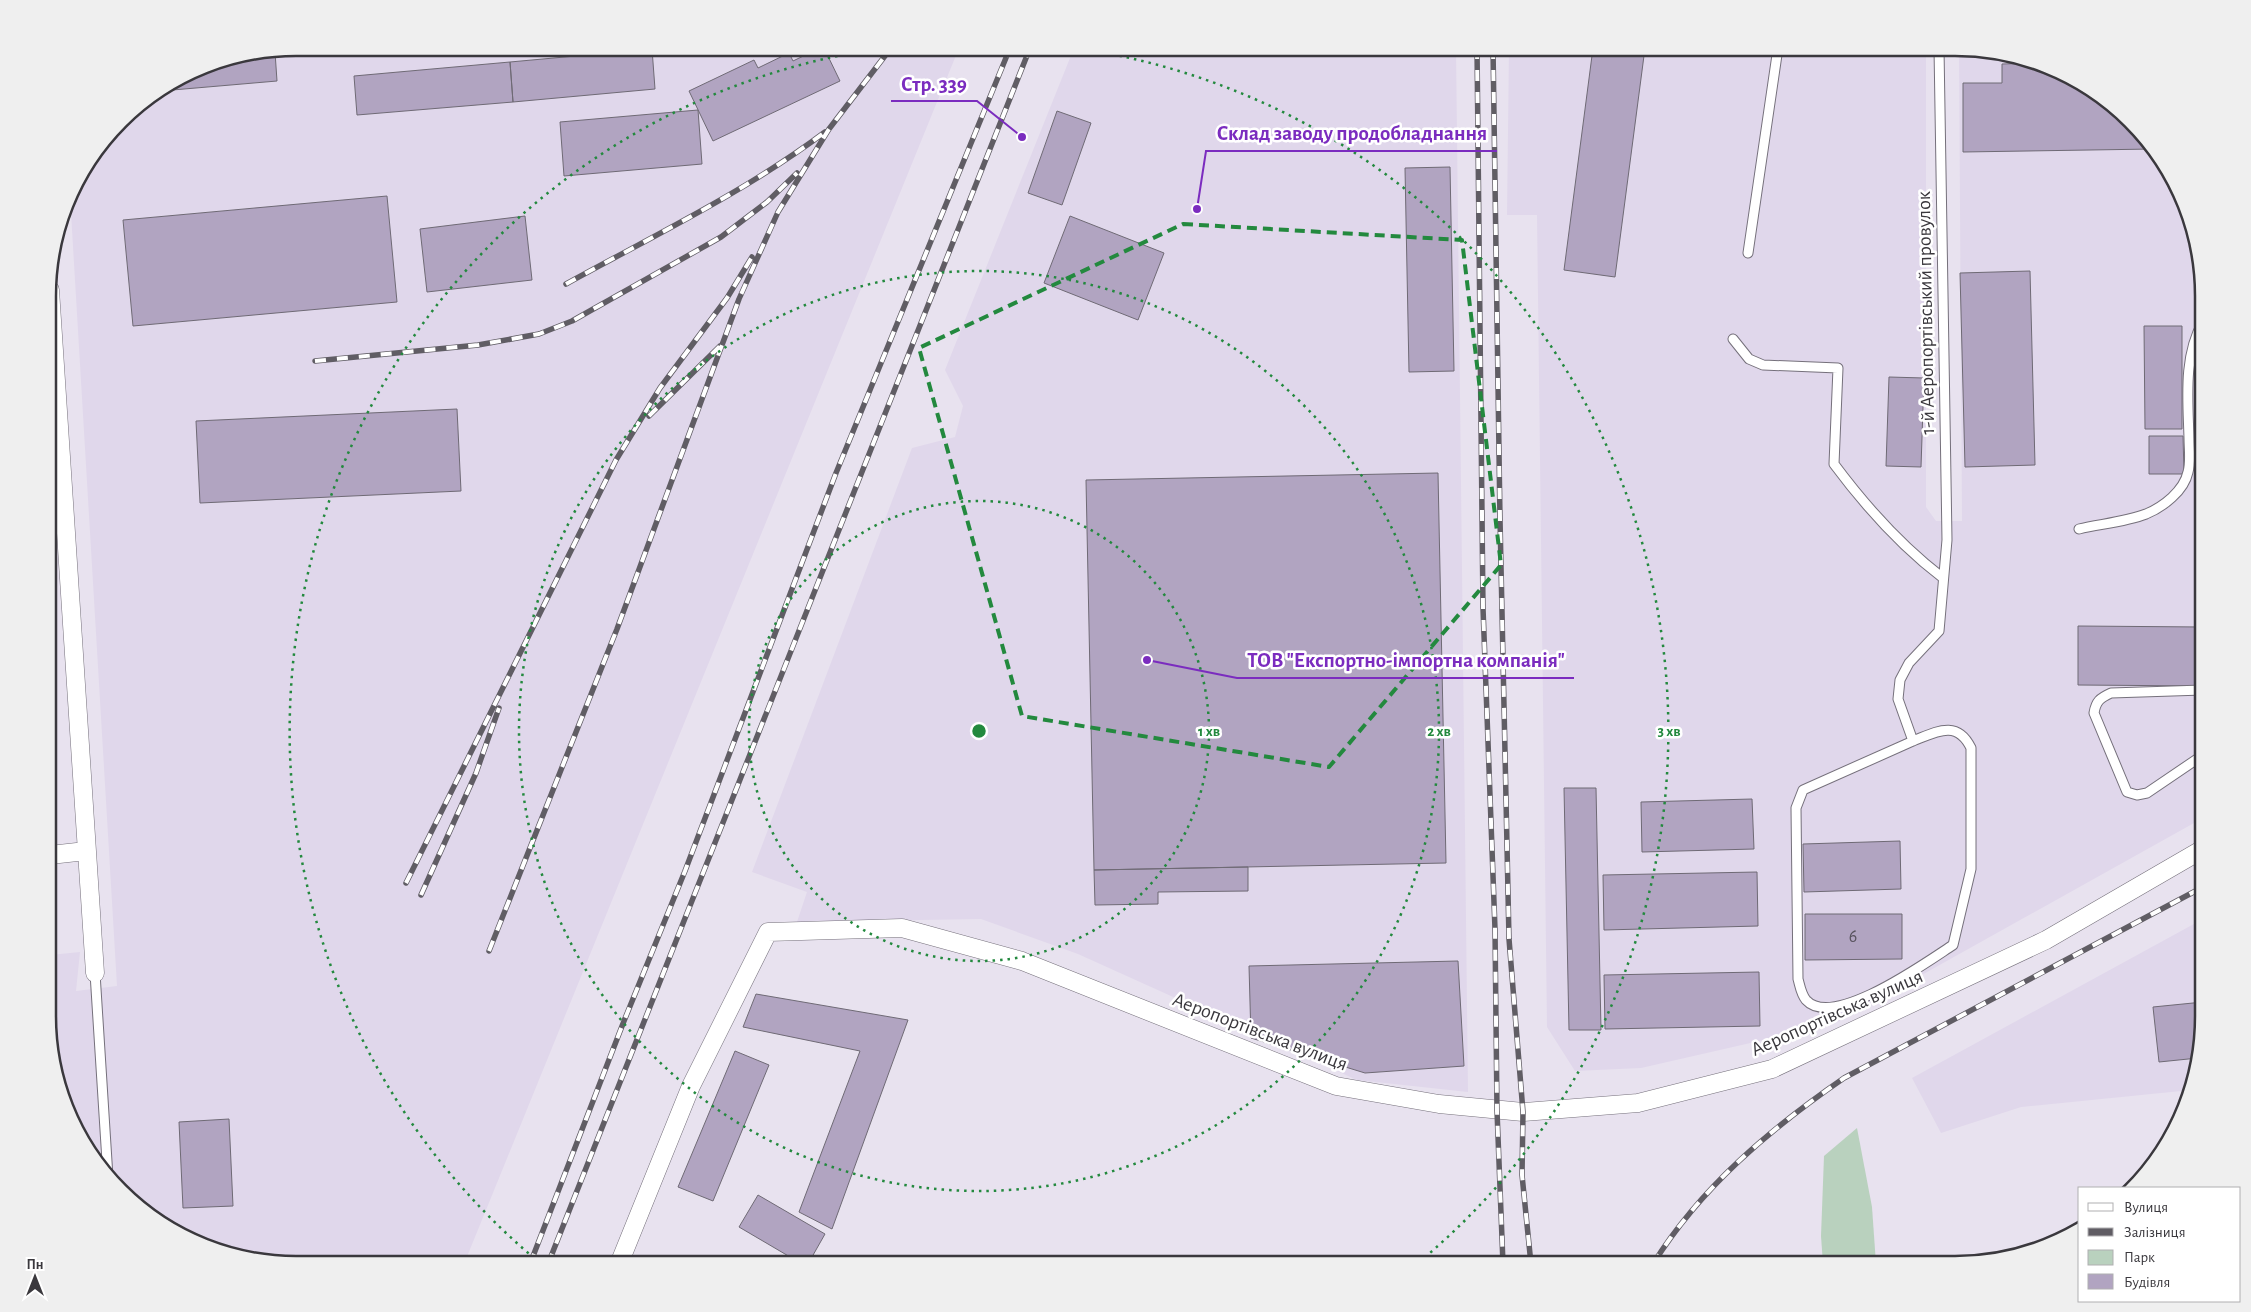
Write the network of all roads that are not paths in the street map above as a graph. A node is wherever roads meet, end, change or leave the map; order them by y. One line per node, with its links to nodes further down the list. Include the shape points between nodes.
1 (1777, 56): 3 (lane)
2 (1939, 56): 8 (lane, 1-й Аеропортівський провулок, via 1947,540)
3 (1748, 253)
4 (2195, 338): 7 (lane, via 2189,380 2190,461 2185,481 2161,506 2145,514)
5 (1733, 339): 8 (lane, via 1749,359 1763,365 1838,368 1834,464 1891,533)
6 (56, 384): 12 (street)
7 (2078, 529)
8 (1943, 578): 10 (lane, 1-й Аеропортівський провулок, via 1939,631 1909,663 1900,680 1898,699)
9 (2195, 690): 11 (lane, via 2111,693 2101,697 2094,713 2127,792 2147,793)
10 (1913, 741): 10 (lane, via 1803,790 1798,799 1798,979 1807,1001 1818,1006 1829,1008 1862,999 1953,945 1971,869 1971,748 1967,740 1951,729)
11 (2195, 760)
12 (86, 851): 13 (street); 15 (street)
13 (56, 854)
14 (2195, 854): 17 (street, Аеропортівська вулиця, via 2046,940 1772,1069 1638,1103 1523,1112 1440,1104 1336,1086 1022,961 902,928 768,932 690,1086)
15 (95, 973): 16 (lane)
16 (107, 1163)
17 (622, 1256)

